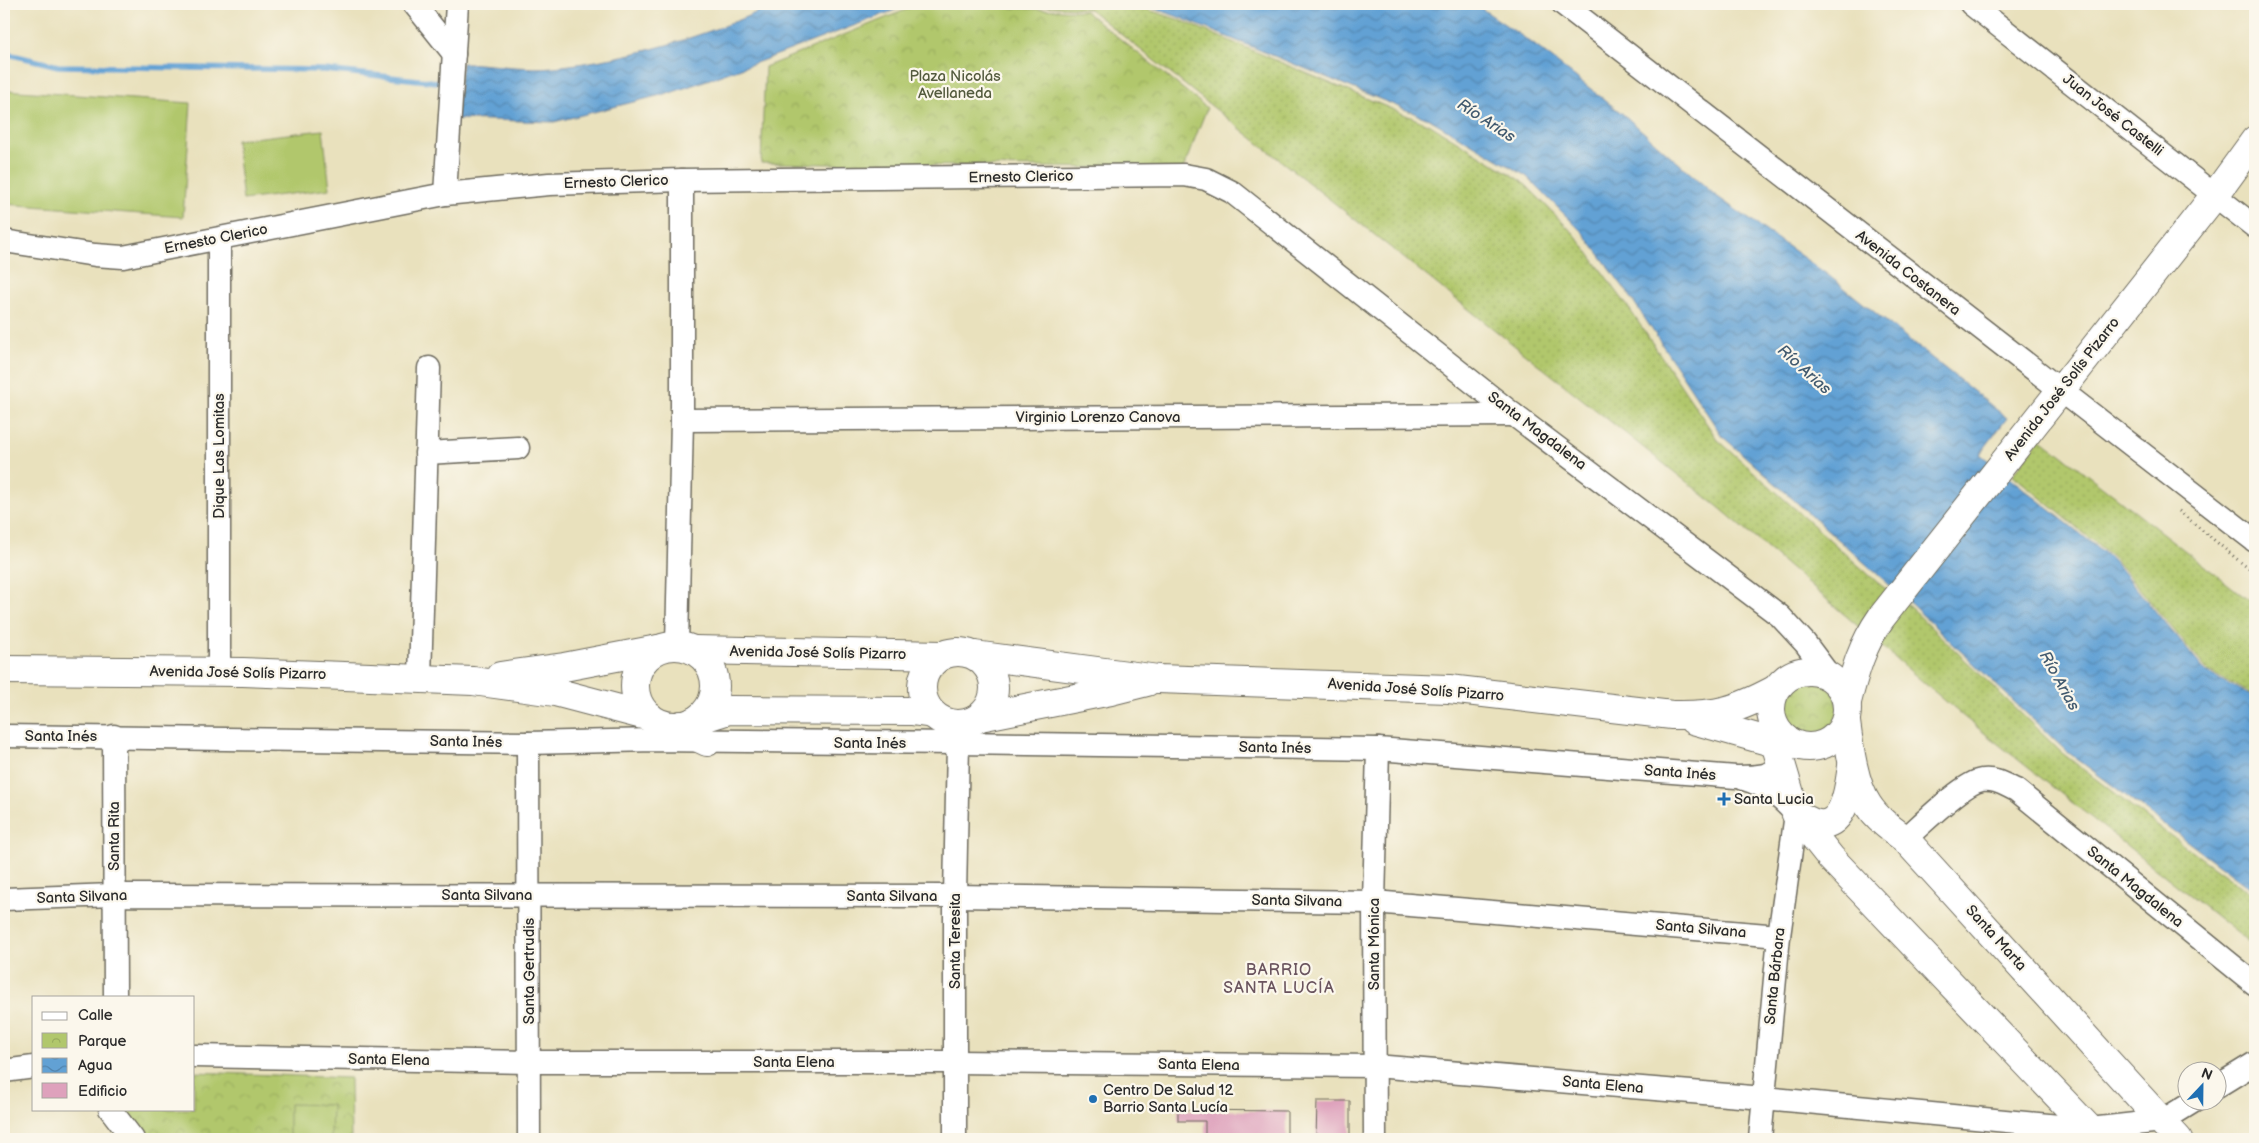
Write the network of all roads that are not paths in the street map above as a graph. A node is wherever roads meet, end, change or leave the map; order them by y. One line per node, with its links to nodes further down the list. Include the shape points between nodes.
1 (414, 4): 5 (street)
2 (457, 4): 5 (street)
3 (1563, 4): 15 (street, Avenida Costanera)
4 (1971, 4): 10 (street, Juan José Castelli)
5 (454, 62): 9 (street)
6 (2255, 140): 10 (main road, Avenida José Solís Pizarro)
7 (682, 180): 8 (street, Ernesto Clerico, via 1184,176 1206,179); 9 (street, Ernesto Clerico, via 549,184); 17 (street)
8 (1232, 192): 16 (street, Santa Magdalena)
9 (445, 194): 12 (street, Ernesto Clerico)
10 (2215, 195): 11 (street, Juan José Castelli); 15 (main road, Avenida José Solís Pizarro)
11 (2255, 226)
12 (219, 239): 13 (street, Ernesto Clerico, via 123,257); 26 (street, Dique Las Lomitas)
13 (4, 241)
14 (429, 368): 19 (street)
15 (2060, 391): 20 (street, Avenida Costanera); 21 (main road, Avenida José Solís Pizarro)
16 (1514, 415): 17 (street, Virginio Lorenzo Canova); 27 (street, Santa Magdalena, via 1780,616 1805,642)
17 (682, 420): 22 (street)
18 (518, 448): 19 (street)
19 (426, 453): 28 (street)
20 (2255, 541)
21 (1874, 628): 27 (main road, Avenida José Solís Pizarro); 32 (main road, Avenida José Solís Pizarro, via 1856,668)
22 (677, 648): 23 (main road, Avenida José Solís Pizarro); 30 (main road, Avenida José Solís Pizarro); 35 (main road, Avenida José Solís Pizarro, via 704,658 711,668 715,686 711,705 703,715); 35 (main road, via 647,656 635,681 635,694 641,707)
23 (943, 655): 24 (main road, Avenida José Solís Pizarro, via 953,652); 34 (main road, Avenida José Solís Pizarro, via 926,671 922,694 926,704)
24 (974, 655): 29 (main road, Avenida José Solís Pizarro); 34 (main road, via 991,673 993,697 988,708)
25 (5, 667): 26 (main road, Avenida José Solís Pizarro)
26 (219, 672): 28 (main road, Avenida José Solís Pizarro)
27 (1817, 672): 31 (main road, via 1786,678); 32 (main road, via 1842,689)
28 (420, 678): 30 (main road, Avenida José Solís Pizarro)
29 (1158, 679): 33 (main road, Avenida José Solís Pizarro, via 1449,690); 34 (main road, Avenida José Solís Pizarro)
30 (473, 680): 35 (main road, Avenida José Solís Pizarro, via 555,692)
31 (1776, 689): 33 (main road, Avenida José Solís Pizarro, via 1732,710 1704,716); 39 (main road, via 1770,706)
32 (1846, 712): 39 (main road, via 1837,735 1824,745 1808,748); 41 (main road, Santa Marta)
33 (1672, 715): 39 (main road, Avenida José Solís Pizarro)
34 (956, 723): 35 (street, Santa Inés); 35 (main road, Avenida José Solís Pizarro, via 911,711 729,710); 40 (street, Santa Inés); 49 (street, Santa Teresita)
35 (675, 729): 38 (street, Santa Inés)
36 (4, 736): 37 (street, Santa Inés)
37 (114, 736): 38 (street, Santa Inés); 47 (street, Santa Rita)
38 (528, 743): 48 (street, Santa Gertrudis)
39 (1780, 743): 42 (street, Santa Inés, via 1775,772); 43 (main road)
40 (1378, 749): 42 (street, Santa Inés); 51 (street, Santa Mónica)
41 (1852, 763): 43 (main road, via 1848,794 1842,810 1832,821 1815,823); 44 (main road, Santa Marta, via 1867,804)
42 (1736, 777): 43 (street, Santa Inés, via 1759,783 1774,792)
43 (1796, 814): 46 (main road); 52 (street, Santa Bárbara)
44 (1883, 823): 45 (main road, Santa Marta); 46 (main road, via 1849,826 1839,835)
45 (1906, 839): 53 (street, Santa Magdalena, via 1965,788 1982,780 1998,781 2016,790); 66 (main road, Santa Marta)
46 (1831, 858): 67 (main road)
47 (114, 895): 48 (street, Santa Silvana); 50 (street, Santa Silvana); 54 (street, Santa Rita)
48 (529, 895): 49 (street, Santa Silvana); 56 (street, Santa Gertrudis)
49 (955, 896): 51 (street, Santa Silvana); 57 (street, Santa Teresita)
50 (4, 899)
51 (1374, 902): 52 (street, Santa Silvana); 59 (street, Santa Mónica)
52 (1779, 936): 63 (street, Santa Bárbara)
53 (2255, 984)
54 (114, 996)
55 (195, 1056): 56 (street, Santa Elena)
56 (529, 1062): 57 (street, Santa Elena); 69 (street, Santa Gertrudis)
57 (955, 1062): 59 (street, Santa Elena); 70 (street, Santa Teresita)
58 (2255, 1063): 62 (street)
59 (1375, 1066): 63 (street, Santa Elena); 71 (street, Santa Mónica)
60 (32, 1067): 61 (street)
61 (4, 1071)
62 (2226, 1081)
63 (1764, 1098): 67 (street, Santa Elena); 72 (street, Santa Bárbara)
64 (111, 1110): 68 (street)
65 (2187, 1110): 66 (street, Santa Elena)
66 (2170, 1130): 67 (street, Santa Elena)
67 (2093, 1136)
68 (133, 1139)
69 (529, 1139)
70 (955, 1139)
71 (1375, 1139)
72 (1760, 1139)

